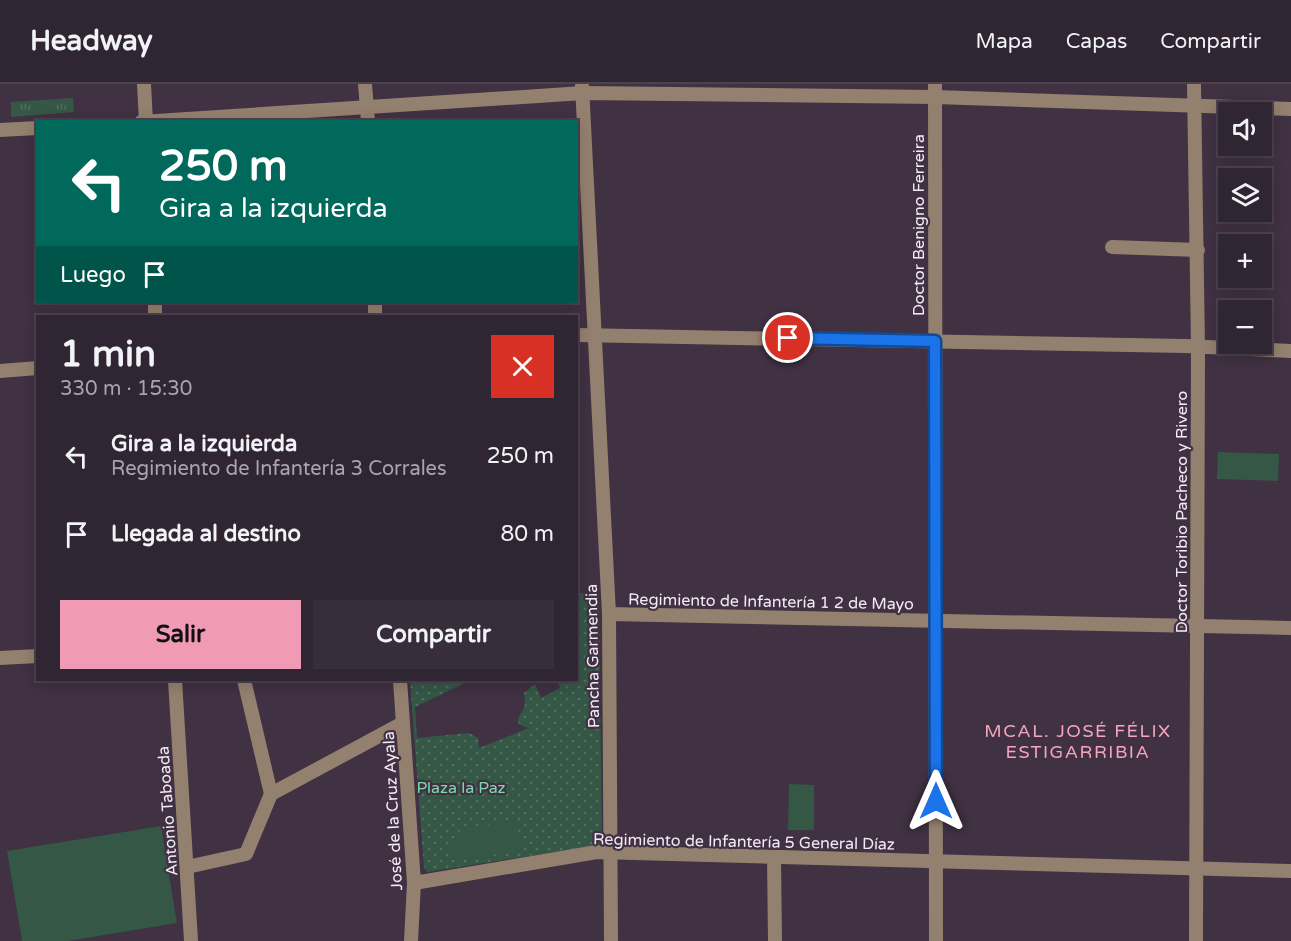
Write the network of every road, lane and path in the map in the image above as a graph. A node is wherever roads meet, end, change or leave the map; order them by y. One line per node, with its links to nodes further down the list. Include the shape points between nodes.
1 (144, 84): 10 (street)
2 (365, 84): 8 (street)
3 (1194, 84): 7 (street, Doctor Toribio Pacheco y Rivero)
4 (582, 89): 5 (street); 8 (street); 17 (street, Pancha Garmendia)
5 (760, 89): 6 (street)
6 (935, 91): 7 (street); 19 (street, Doctor Benigno Ferreira)
7 (1195, 105): 9 (street); 16 (street, Doctor Toribio Pacheco y Rivero)
8 (367, 106): 11 (street); 12 (street)
9 (1291, 109)
10 (146, 120)
11 (161, 120)
12 (368, 120)
13 (36, 128): 14 (street)
14 (0, 130)
15 (1112, 247): 16 (street)
16 (1198, 250): 20 (street, Doctor Toribio Pacheco y Rivero)
17 (594, 334): 18 (street); 19 (street); 24 (street, Pancha Garmendia)
18 (578, 335)
19 (935, 341): 20 (street); 25 (street, Doctor Benigno Ferreira)
20 (1198, 347): 21 (street); 26 (street, Doctor Toribio Pacheco y Rivero)
21 (1291, 351)
22 (36, 368): 23 (street)
23 (0, 370)
24 (609, 614): 25 (street, Regimiento de Infantería 1 2 de Mayo); 35 (street, Pancha Garmendia)
25 (936, 622): 26 (street, Regimiento de Infantería 1 2 de Mayo); 37 (street, Doctor Benigno Ferreira)
26 (1197, 628): 27 (street, Regimiento de Infantería 1 2 de Mayo); 39 (street, Doctor Toribio Pacheco y Rivero)
27 (1291, 628)
28 (36, 656): 29 (street)
29 (0, 658)
30 (176, 681): 38 (street, Antonio Taboada)
31 (244, 681): 34 (street)
32 (400, 681): 33 (street, José de la Cruz Ayala)
33 (403, 723): 34 (street); 41 (street, José de la Cruz Ayala)
34 (271, 794): 38 (street, via 246,854)
35 (610, 852): 36 (street, Regimiento de Infantería 5 General Díaz); 41 (street, Regimiento de Infantería 5 General Díaz); 44 (street, Pancha Garmendia)
36 (774, 857): 37 (street, Regimiento de Infantería 5 General Díaz); 45 (street)
37 (936, 861): 39 (street, Regimiento de Infantería 5 General Díaz); 46 (street, Doctor Benigno Ferreira)
38 (187, 867): 42 (street, Antonio Taboada)
39 (1196, 869): 40 (street, Regimiento de Infantería 5 General Díaz); 47 (street, Doctor Toribio Pacheco y Rivero)
40 (1291, 872)
41 (414, 883): 43 (street, José de la Cruz Ayala)
42 (191, 941)
43 (411, 941)
44 (611, 941)
45 (775, 941)
46 (936, 941)
47 (1196, 941)

